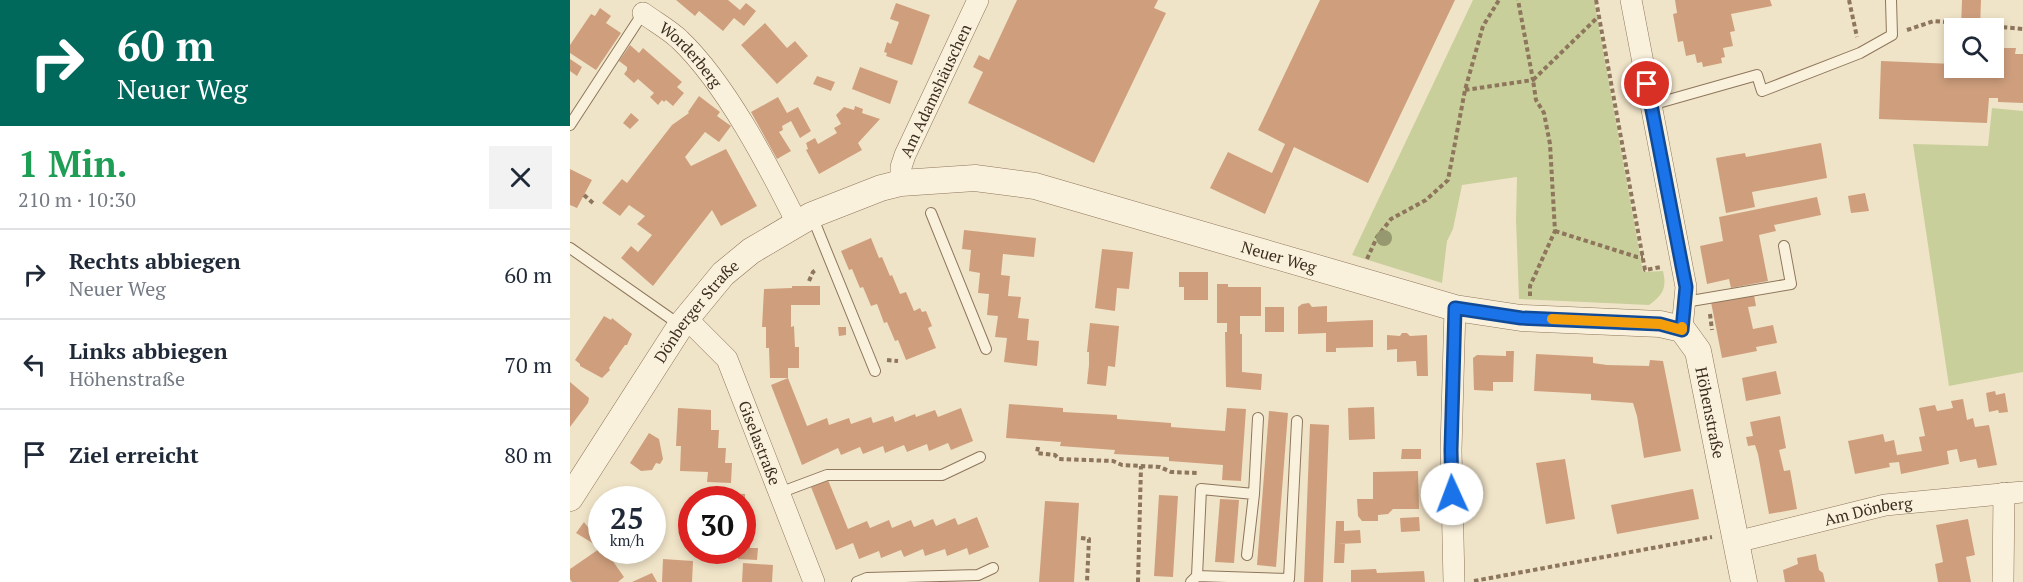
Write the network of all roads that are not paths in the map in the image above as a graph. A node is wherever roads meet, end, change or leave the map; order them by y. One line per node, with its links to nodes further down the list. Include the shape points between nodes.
1 (978, 0): 7 (street, Am Adamshäuschen)
2 (1631, 0): 5 (street)
3 (1891, 0): 5 (lane, via 1892,35 1860,53 1762,91 1757,75)
4 (643, 13): 6 (lane, Worderberg); 9 (street, Worderberg, via 679,39 698,59)
5 (1651, 105): 12 (street, via 1686,287)
6 (570, 124)
7 (891, 186): 9 (street, Dönberger Straße); 13 (street, Neuer Weg, via 975,178 1035,186)
8 (931, 213): 16 (lane)
9 (804, 219): 14 (street, Dönberger Straße, via 751,251 723,274); 17 (lane)
10 (1784, 246): 12 (lane, via 1791,284)
11 (570, 248): 14 (lane)
12 (1685, 302): 15 (street)
13 (1455, 308): 15 (street, Neuer Weg, via 1521,318 1660,324); 31 (street, via 1451,450)
14 (683, 321): 22 (street, Giselastraße, via 727,359); 24 (street, Dönberger Straße)
15 (1682, 330): 25 (street, Höhenstraße, via 1698,351)
16 (986, 349)
17 (875, 371)
18 (1258, 418): 23 (lane)
19 (1298, 421): 28 (lane, via 1289,579)
20 (980, 458): 22 (lane, via 942,475 827,475)
21 (2014, 492): 25 (street, Am Dönberg, via 1886,505); 33 (street, Am Dönberg)
22 (779, 493): 29 (street, Giselastraße)
23 (1254, 494): 26 (lane); 28 (lane, via 1201,489)
24 (570, 498)
25 (1735, 537): 32 (street, Höhenstraße)
26 (1247, 555)
27 (993, 568): 30 (lane, via 978,575 867,578)
28 (1194, 579)
29 (814, 582)
30 (857, 582)
31 (1454, 582)
32 (1744, 582)
33 (2003, 582)

